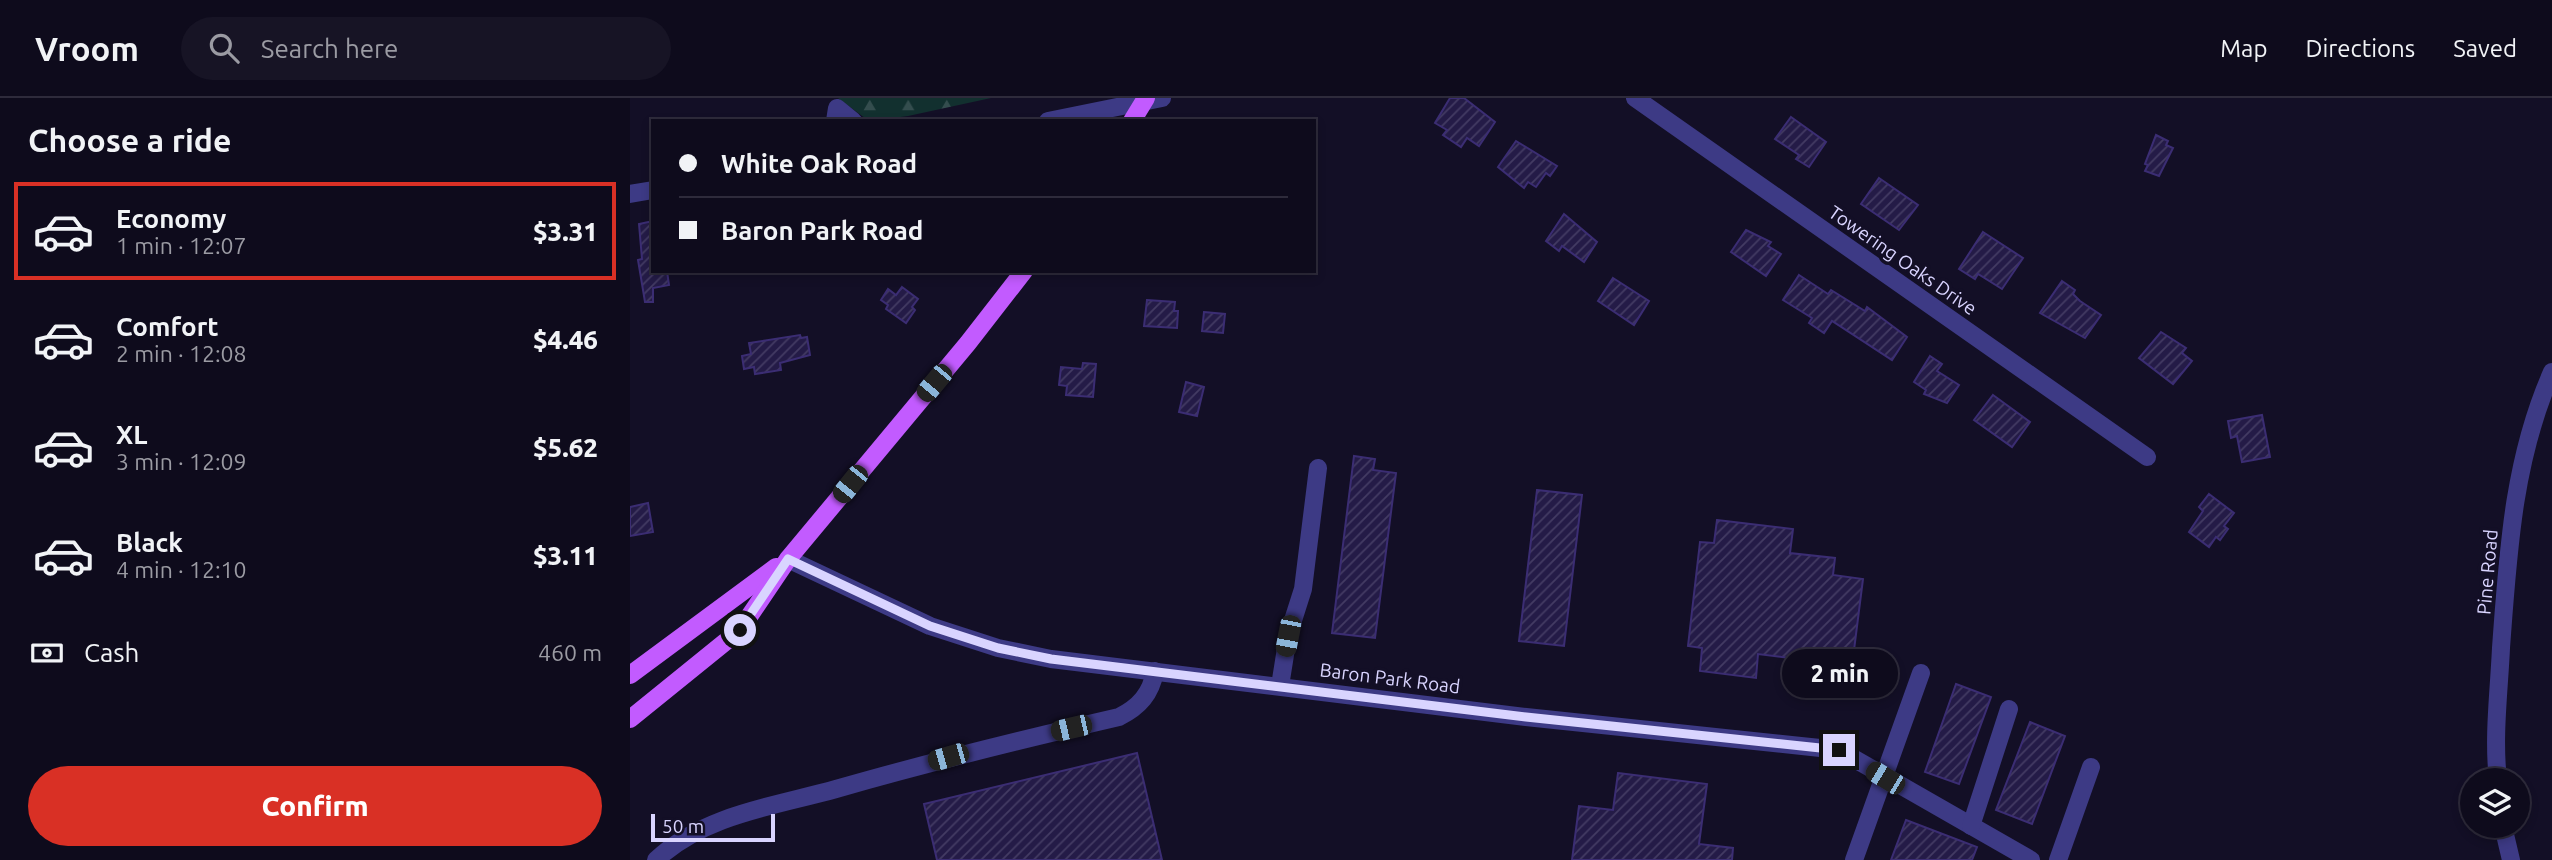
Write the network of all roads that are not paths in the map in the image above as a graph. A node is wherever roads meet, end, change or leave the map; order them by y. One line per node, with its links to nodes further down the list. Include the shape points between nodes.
1 (1635, 98): 11 (street, Towering Oaks Drive)
2 (1151, 99): 5 (street); 6 (main road)
3 (833, 109): 4 (street)
4 (850, 119)
5 (1057, 119)
6 (1134, 119)
7 (651, 190): 8 (street)
8 (630, 194)
9 (1022, 273): 13 (main road)
10 (2552, 372): 21 (street, Pine Road, via 2533,417 2518,478 2502,636)
11 (2147, 457)
12 (1318, 468): 17 (street, via 1303,589 1288,636)
13 (788, 559): 14 (street, Baron Park Road, via 964,638 1051,659); 16 (main road); 19 (main road, via 740,630)
14 (1155, 671): 17 (street, Baron Park Road); 26 (street, via 1147,694 1132,711 1119,717 973,750 724,820 682,838)
15 (1921, 673): 22 (street)
16 (630, 675)
17 (1280, 686): 22 (street, Baron Park Road, via 1839,750)
18 (2009, 709): 23 (street)
19 (630, 719)
20 (2091, 767): 29 (street)
21 (2498, 768)
22 (1885, 778): 23 (street); 27 (street)
23 (1971, 826): 25 (street)
24 (2506, 838): 30 (street)
25 (1999, 852): 28 (street)
26 (656, 860)
27 (1854, 860)
28 (2031, 860)
29 (2058, 860)
30 (2511, 860)

